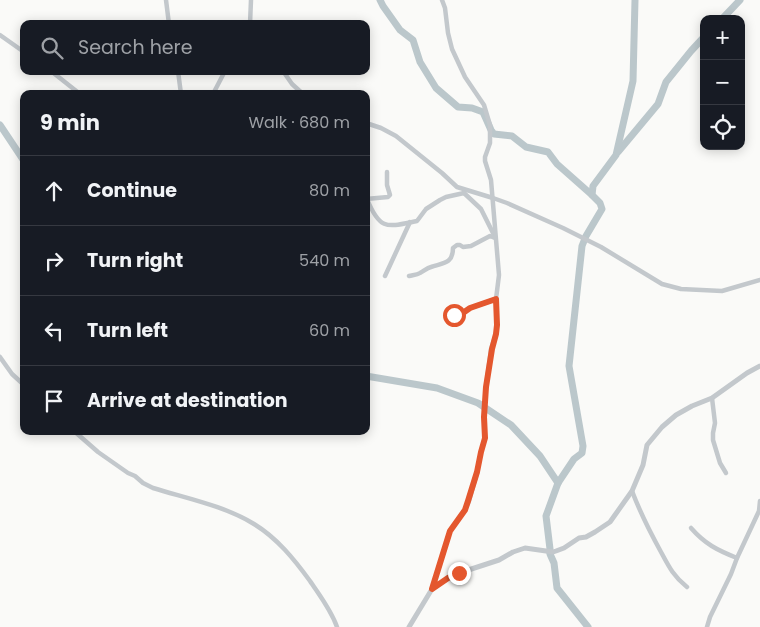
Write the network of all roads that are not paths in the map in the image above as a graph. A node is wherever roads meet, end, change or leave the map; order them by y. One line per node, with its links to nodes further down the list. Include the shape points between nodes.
1 (166, 0): 4 (street)
2 (251, 0): 5 (street)
3 (442, 0): 20 (street, via 452,49 465,77 484,105 490,125 485,161)
4 (168, 20)
5 (250, 20)
6 (0, 35): 7 (street)
7 (20, 49)
8 (56, 75): 12 (street)
9 (179, 75): 13 (street)
10 (223, 75): 14 (street)
11 (286, 75): 15 (street)
12 (75, 90)
13 (180, 90)
14 (215, 90)
15 (299, 90)
16 (370, 124): 18 (street, via 389,131)
17 (387, 172): 21 (street, via 390,195)
18 (457, 188): 19 (street); 20 (street)
19 (464, 193): 23 (street, via 440,200 426,209 417,221); 24 (street, via 481,209)
20 (493, 198): 24 (street); 27 (street, via 563,228 671,287 722,291)
21 (370, 199)
22 (370, 206): 23 (street, via 387,226)
23 (410, 222): 25 (street)
24 (495, 238): 26 (street, via 490,236 471,246 457,245 450,260); 28 (street, via 499,274)
25 (385, 276)
26 (409, 276)
27 (760, 280)
28 (496, 299): 29 (street); 41 (street, via 497,325 486,387 485,438 465,510 450,531)
29 (448, 317)
30 (0, 357): 32 (street)
31 (760, 366): 33 (street)
32 (20, 381)
33 (712, 398): 35 (street, via 713,440); 36 (street, via 683,410 662,427 647,445 643,466)
34 (79, 435): 42 (street, via 143,483 224,510 262,529 298,564 327,605)
35 (726, 473)
36 (632, 491): 40 (street, via 670,570); 41 (street, via 610,522 564,548 553,552 520,549 453,575)
37 (760, 501): 39 (street)
38 (690, 528): 39 (street, via 708,545)
39 (737, 558): 44 (street)
40 (687, 587)
41 (432, 589): 43 (street)
42 (337, 627)
43 (409, 627)
44 (707, 627)

